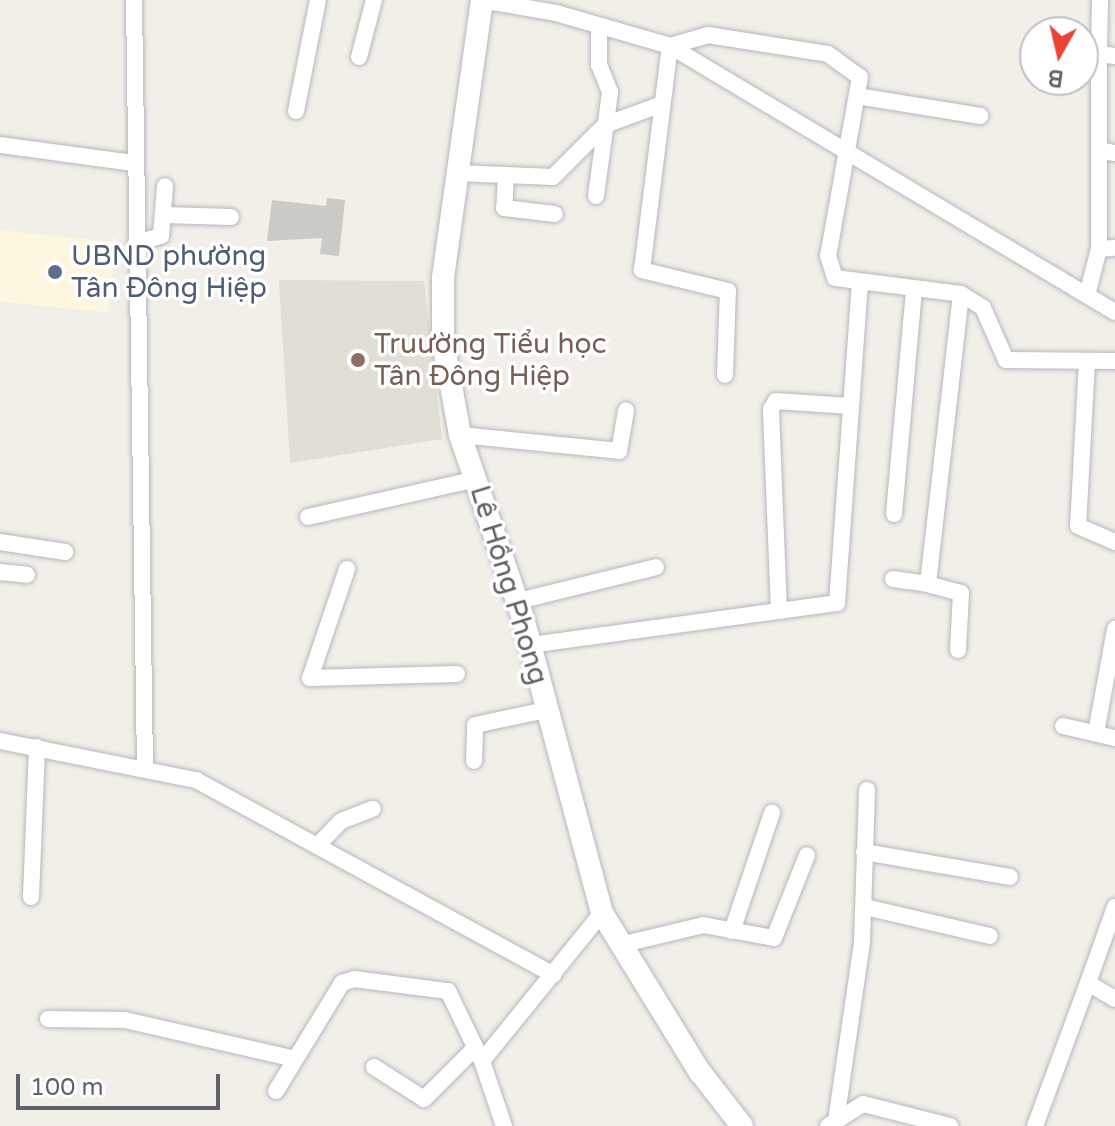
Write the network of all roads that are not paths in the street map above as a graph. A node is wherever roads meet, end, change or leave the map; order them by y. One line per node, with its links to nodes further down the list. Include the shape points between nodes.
1 (134, 0): 18 (street)
2 (318, 0): 12 (street)
3 (374, 0): 9 (street)
4 (482, 0): 6 (street); 19 (main road, Lê Hồng Phong)
5 (1100, 0): 8 (street)
6 (599, 26): 7 (street); 14 (street, via 599,65 610,92)
7 (670, 46): 10 (street, via 691,37 845,60 860,77); 11 (street); 17 (street)
8 (1107, 55): 16 (street)
9 (359, 57)
10 (857, 96): 13 (street); 17 (street)
11 (662, 104): 14 (street); 35 (street, via 642,270 728,291)
12 (296, 111)
13 (980, 116)
14 (605, 125): 20 (street, via 559,174); 22 (street)
15 (0, 145): 18 (street)
16 (1107, 151): 27 (street)
17 (843, 155): 28 (street, via 828,270 845,284); 31 (street)
18 (133, 163): 26 (street)
19 (458, 173): 20 (street); 38 (main road, Lê Hồng Phong, via 442,310)
20 (506, 175): 23 (street, via 504,208)
21 (165, 186): 24 (street)
22 (596, 196)
23 (555, 214)
24 (163, 215): 25 (street); 26 (street, via 159,239)
25 (231, 217)
26 (136, 243): 64 (street)
27 (1107, 249): 31 (street)
28 (860, 285): 29 (street); 36 (street)
29 (914, 290): 30 (street); 40 (street)
30 (961, 294): 33 (street, via 983,308 1006,360); 50 (street)
31 (1087, 295): 32 (street)
32 (1115, 312)
33 (1087, 361): 34 (street); 43 (street, via 1078,526)
34 (1115, 361)
35 (725, 375)
36 (850, 406): 52 (street, via 837,603); 52 (street, via 776,401 771,409)
37 (626, 411): 38 (street, via 619,451)
38 (460, 435): 39 (main road, Lê Hồng Phong)
39 (477, 479): 41 (street); 51 (main road, Lê Hồng Phong)
40 (894, 514)
41 (308, 517)
42 (0, 542): 44 (street)
43 (1115, 542)
44 (65, 552)
45 (656, 567): 51 (street)
46 (347, 569): 56 (street, via 310,678)
47 (0, 572): 48 (street)
48 (27, 575)
49 (893, 579): 50 (street)
50 (928, 584): 55 (street, via 961,593)
51 (518, 601): 54 (main road, Lê Hồng Phong)
52 (779, 611): 54 (street)
53 (1115, 629): 59 (street)
54 (530, 645): 57 (main road, Lê Hồng Phong)
55 (958, 650)
56 (457, 674)
57 (546, 710): 63 (street, via 475,725); 75 (main road, Lê Hồng Phong)
58 (1063, 726): 59 (street)
59 (1096, 733): 60 (street)
60 (1115, 738)
61 (0, 741): 62 (street)
62 (37, 747): 64 (street); 72 (street)
63 (474, 761)
64 (145, 766): 68 (street, via 196,780)
65 (867, 790): 69 (street)
66 (373, 809): 68 (street, via 341,821)
67 (772, 813): 76 (street)
68 (318, 845): 79 (street)
69 (864, 852): 71 (street); 73 (street)
70 (807, 855): 76 (street, via 774,938)
71 (1010, 877)
72 (31, 897)
73 (865, 907): 77 (street); 87 (street)
74 (1115, 907): 80 (street)
75 (602, 913): 78 (main road, Lê Hồng Phong); 79 (street)
76 (732, 931): 78 (street, via 703,925)
77 (990, 936)
78 (620, 945): 89 (main road, Lê Hồng Phong)
79 (553, 975): 83 (street)
80 (1088, 983): 81 (street); 91 (street)
81 (1115, 999)
82 (48, 1019): 84 (street, via 125,1020)
83 (478, 1056): 84 (street, via 448,991 365,977 342,983); 85 (street, via 424,1099); 88 (street)
84 (295, 1059): 86 (street)
85 (374, 1067)
86 (276, 1091)
87 (832, 1120): 90 (street, via 876,1104)
88 (504, 1126)
89 (742, 1126)
90 (950, 1126)
91 (1035, 1126)

